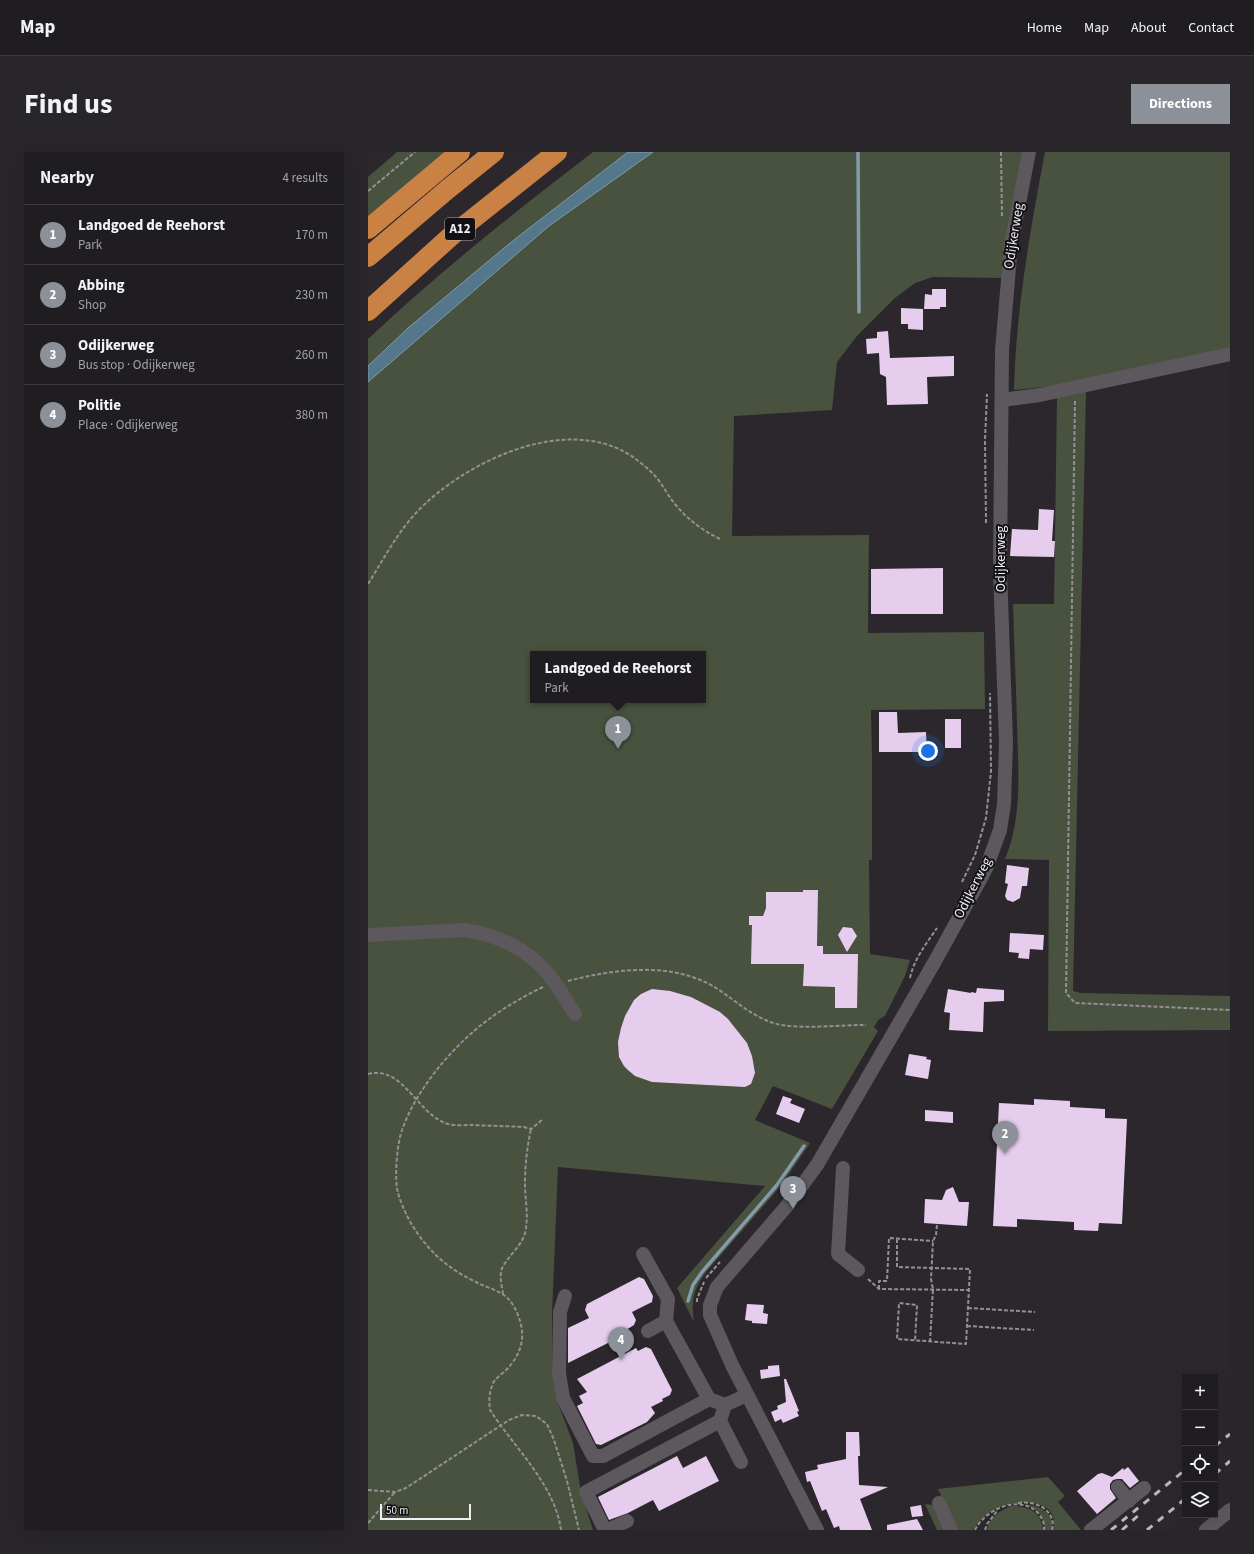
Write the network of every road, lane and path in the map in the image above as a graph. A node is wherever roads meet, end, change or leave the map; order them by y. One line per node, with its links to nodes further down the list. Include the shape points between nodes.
1 (415, 152): 6 (path)
2 (460, 152): 7 (highway)
3 (494, 152): 8 (highway, A12)
4 (556, 152): 9 (highway, A12, via 450,237)
5 (1029, 152): 12 (street, Odijkerweg, via 1011,245 1002,350)
6 (368, 191)
7 (368, 229)
8 (368, 257)
9 (368, 311)
10 (1230, 354): 11 (street)
11 (1076, 387): 12 (street, via 1040,396); 23 (path, via 1066,993 1075,1003)
12 (1002, 400): 52 (street, Odijkerweg, via 1000,570 1006,742 1004,804 1000,830 982,876 817,1165 786,1207 717,1287 710,1304 710,1315)
13 (987, 401): 14 (path, Odijkerweg)
14 (986, 523)
15 (720, 539): 16 (path, via 703,531 674,504 656,477 634,458 613,446 592,441 542,443 501,455 444,488 416,514 394,541)
16 (368, 584)
17 (990, 687): 18 (path, Odijkerweg, via 991,771 986,818 982,836)
18 (962, 884)
19 (939, 926): 21 (path, Odijkerweg, via 918,956 912,967)
20 (368, 935): 22 (street, via 464,930 486,934 513,945 539,965)
21 (910, 979)
22 (554, 982): 24 (street); 25 (path, via 624,970 667,972 701,981 751,1014 781,1025); 27 (path, via 510,1005 474,1031 443,1062)
23 (1230, 1010)
24 (575, 1014)
25 (866, 1025)
26 (368, 1074): 27 (path, via 388,1074)
27 (417, 1100): 29 (path, via 448,1124); 41 (path, via 401,1131 397,1152 397,1191 405,1210 425,1243 443,1262 471,1280)
28 (542, 1120): 29 (path)
29 (531, 1129): 41 (path, via 526,1152 525,1233 501,1272)
30 (843, 1168): 37 (street, via 838,1254)
31 (937, 1225): 33 (path)
32 (897, 1239): 33 (path); 36 (path, via 897,1267); 38 (path, via 889,1238 887,1281 879,1281)
33 (933, 1241): 36 (path)
34 (643, 1254): 46 (street, via 668,1299)
35 (723, 1258): 43 (path, via 702,1286)
36 (931, 1268): 39 (path); 40 (path, via 970,1269)
37 (858, 1270): 38 (path)
38 (879, 1289): 39 (path)
39 (933, 1289): 40 (path); 51 (path)
40 (969, 1290): 44 (path)
41 (503, 1294): 56 (path, via 514,1306 522,1333 521,1348 514,1361 492,1385 489,1397 490,1410)
42 (565, 1296): 53 (street, via 560,1312 559,1373 563,1398 593,1456 603,1456)
43 (697, 1304)
44 (968, 1308): 45 (path); 47 (path)
45 (1036, 1312)
46 (666, 1320): 49 (street); 53 (street)
47 (967, 1326): 48 (path); 51 (path, via 966,1344)
48 (1034, 1330)
49 (648, 1331)
50 (915, 1340): 50 (path, via 917,1305 899,1303 898,1339); 51 (path)
51 (930, 1342)
52 (747, 1395): 54 (street); 73 (street, Odijkerweg)
53 (709, 1399): 54 (street)
54 (725, 1405): 55 (street)
55 (720, 1421): 57 (street); 71 (street, via 586,1492)
56 (501, 1426): 61 (path, via 406,1488); 69 (path, via 547,1493); 70 (path, via 522,1415 536,1416 547,1424 565,1474)
57 (741, 1462)
58 (1118, 1487): 62 (street)
59 (1144, 1488): 62 (street)
60 (368, 1490): 61 (path)
61 (395, 1492): 68 (path)
62 (1129, 1500): 79 (street)
63 (939, 1503): 74 (street)
64 (1017, 1503): 65 (path); 77 (path, via 1036,1511 1043,1521); 78 (path, via 1028,1503 1048,1511 1052,1519)
65 (998, 1509): 75 (path, via 987,1516); 76 (path)
66 (1230, 1510): 80 (street)
67 (626, 1521): 72 (street)
68 (368, 1523)
69 (561, 1530)
70 (579, 1530)
71 (605, 1530)
72 (608, 1530)
73 (817, 1530)
74 (951, 1530)
75 (975, 1530)
76 (985, 1530)
77 (1044, 1530)
78 (1052, 1530)
79 (1091, 1530)
80 (1206, 1530)

